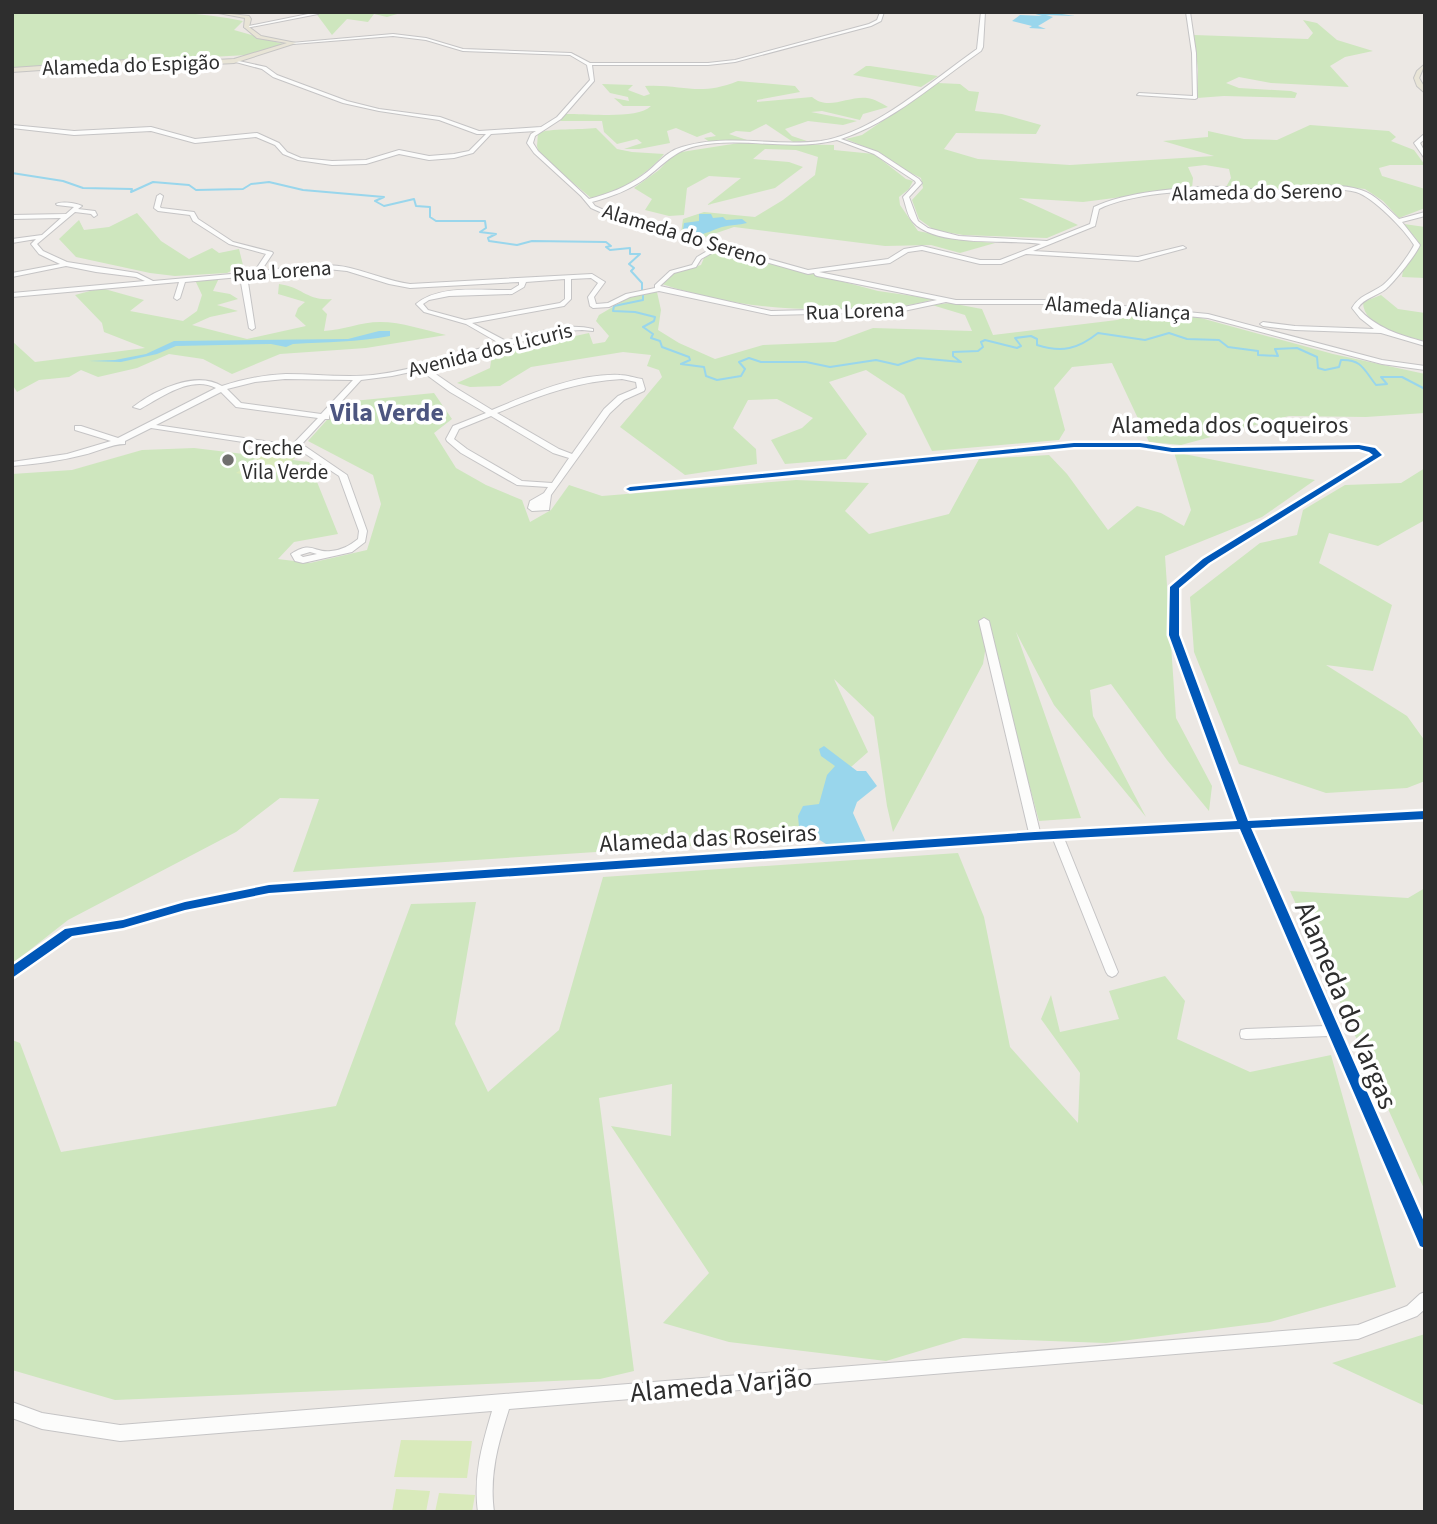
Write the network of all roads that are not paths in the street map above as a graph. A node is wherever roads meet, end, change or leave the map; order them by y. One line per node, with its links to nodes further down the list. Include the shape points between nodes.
1 (215, 12): 7 (main road, via 244,16)
2 (295, 12): 7 (street)
3 (314, 12): 7 (street)
4 (882, 12): 10 (street, via 879,21 870,25 729,62)
5 (983, 12): 19 (street, via 979,50 858,133)
6 (1188, 12): 14 (street, via 1195,98)
7 (247, 24): 8 (main road, via 259,37)
8 (293, 43): 9 (main road); 10 (street, via 393,35 467,50 571,54)
9 (234, 61): 12 (main road, Alameda do Espigão); 17 (street, Alameda do Espigão, via 345,102 440,119)
10 (589, 64): 16 (street, via 592,80 559,118)
11 (1425, 66): 13 (main road, via 1416,79)
12 (12, 69)
13 (1425, 91)
14 (1139, 94)
15 (12, 126): 17 (street, via 74,133 158,129 195,141 257,135 300,159 332,163 366,162 399,152 429,158 453,156 471,152)
16 (543, 128): 17 (street); 22 (street, Alameda do Sereno, via 530,138 533,148)
17 (489, 134)
18 (1425, 136): 20 (street, via 1417,143)
19 (838, 139): 22 (street, via 720,142 680,149 631,186); 31 (street, via 876,153 917,180 906,197 912,217 923,228 962,237)
20 (1425, 157)
21 (160, 196): 37 (street, via 160,210 192,213 195,220 231,243 270,253)
22 (587, 201): 33 (street, Alameda do Sereno, via 605,214)
23 (59, 204): 24 (street, via 79,205)
24 (72, 213): 26 (street); 27 (street); 29 (street)
25 (1425, 214): 28 (street)
26 (94, 215)
27 (12, 217)
28 (1396, 222): 31 (street, Alameda do Sereno, via 1369,195 1344,188 1204,190 1102,204 1096,208 1093,225); 52 (street, Alameda do Sereno, via 1412,236 1416,250 1386,289 1355,305)
29 (44, 236): 30 (street); 35 (street, via 34,244 40,254)
30 (12, 242)
31 (1046, 243): 34 (street, Alameda do Sereno)
32 (1183, 247): 34 (street, via 1138,259)
33 (717, 248): 36 (street, Alameda do Sereno); 44 (street, via 694,266 668,275)
34 (1025, 253): 36 (street, Alameda do Sereno, via 992,263 913,248 890,261)
35 (68, 264): 39 (street); 43 (street, via 137,275)
36 (808, 272): 47 (street, Alameda Aliança)
37 (256, 273): 38 (street, Rua Lorena); 42 (street, Rua Lorena, via 342,267 410,286)
38 (243, 274): 40 (street, Rua Lorena); 51 (street)
39 (12, 275)
40 (183, 279): 43 (street, Rua Lorena); 46 (street)
41 (568, 279): 42 (street, Rua Lorena); 48 (street, Rua Lorena, via 594,277 602,282 591,297); 50 (street, via 568,299 562,305)
42 (523, 280): 50 (street, via 512,292 440,295 419,304 426,311)
43 (152, 282): 45 (street, Rua Lorena)
44 (659, 289): 47 (street, Rua Lorena, via 771,313 899,310); 48 (street, Rua Lorena)
45 (12, 295)
46 (177, 298)
47 (950, 300): 49 (street, Alameda Aliança, via 1060,302)
48 (593, 306): 54 (street, Avenida dos Licuris, via 588,321 591,330)
49 (1225, 320): 52 (street); 55 (street, Alameda Aliança, via 1382,362)
50 (464, 322): 54 (street)
51 (252, 328)
52 (1380, 331): 53 (street, Alameda do Sereno)
53 (1425, 344)
54 (509, 345): 56 (street, Avenida dos Licuris)
55 (1425, 368)
56 (424, 369): 57 (street, Avenida dos Licuris, via 389,379); 60 (street)
57 (358, 380): 58 (street, Avenida dos Licuris, via 287,381); 61 (street)
58 (226, 390): 59 (street, via 208,381 195,381); 61 (street, via 239,405); 62 (street, Avenida dos Licuris)
59 (137, 407)
60 (493, 412): 67 (street); 67 (street, via 568,384 620,376 639,381 641,389 607,411); 69 (street, via 456,428 450,439 520,482)
61 (326, 416): 66 (street)
62 (154, 426): 64 (street, Avenida dos Licuris); 65 (street, Avenida dos Licuris); 66 (street)
63 (78, 428): 64 (street)
64 (119, 441): 65 (street); 68 (street, Avenida dos Licuris, via 76,455)
65 (129, 444): 68 (street, Avenida dos Licuris, via 48,466)
66 (295, 447): 72 (street, via 343,475 363,531 354,548)
67 (573, 457): 69 (street)
68 (12, 466)
69 (551, 485): 71 (street)
70 (630, 489): 75 (street, Alameda dos Coqueiros, via 1074,444 1172,450 1372,450 1378,455 1206,561 1175,587 1174,635)
71 (547, 495)
72 (325, 554)
73 (984, 621): 77 (street)
74 (1425, 815): 75 (street, Alameda das Roseiras)
75 (1244, 825): 76 (street, Alameda das Roseiras); 80 (street, Alameda do Vargas)
76 (1057, 835): 77 (street, Alameda das Roseiras); 78 (street)
77 (1035, 836): 79 (street, Alameda das Roseiras, via 269,889 185,906 123,925 69,932)
78 (1112, 972)
79 (12, 973)
80 (1332, 1031): 81 (street); 82 (street, Alameda do Vargas)
81 (1246, 1034)
82 (1425, 1241)
83 (1425, 1299): 84 (street, Alameda Varjão, via 1412,1311 1358,1332)
84 (503, 1402): 85 (street, Alameda Varjão, via 120,1433 42,1422); 86 (street, via 485,1456)
85 (12, 1410)
86 (486, 1512)

